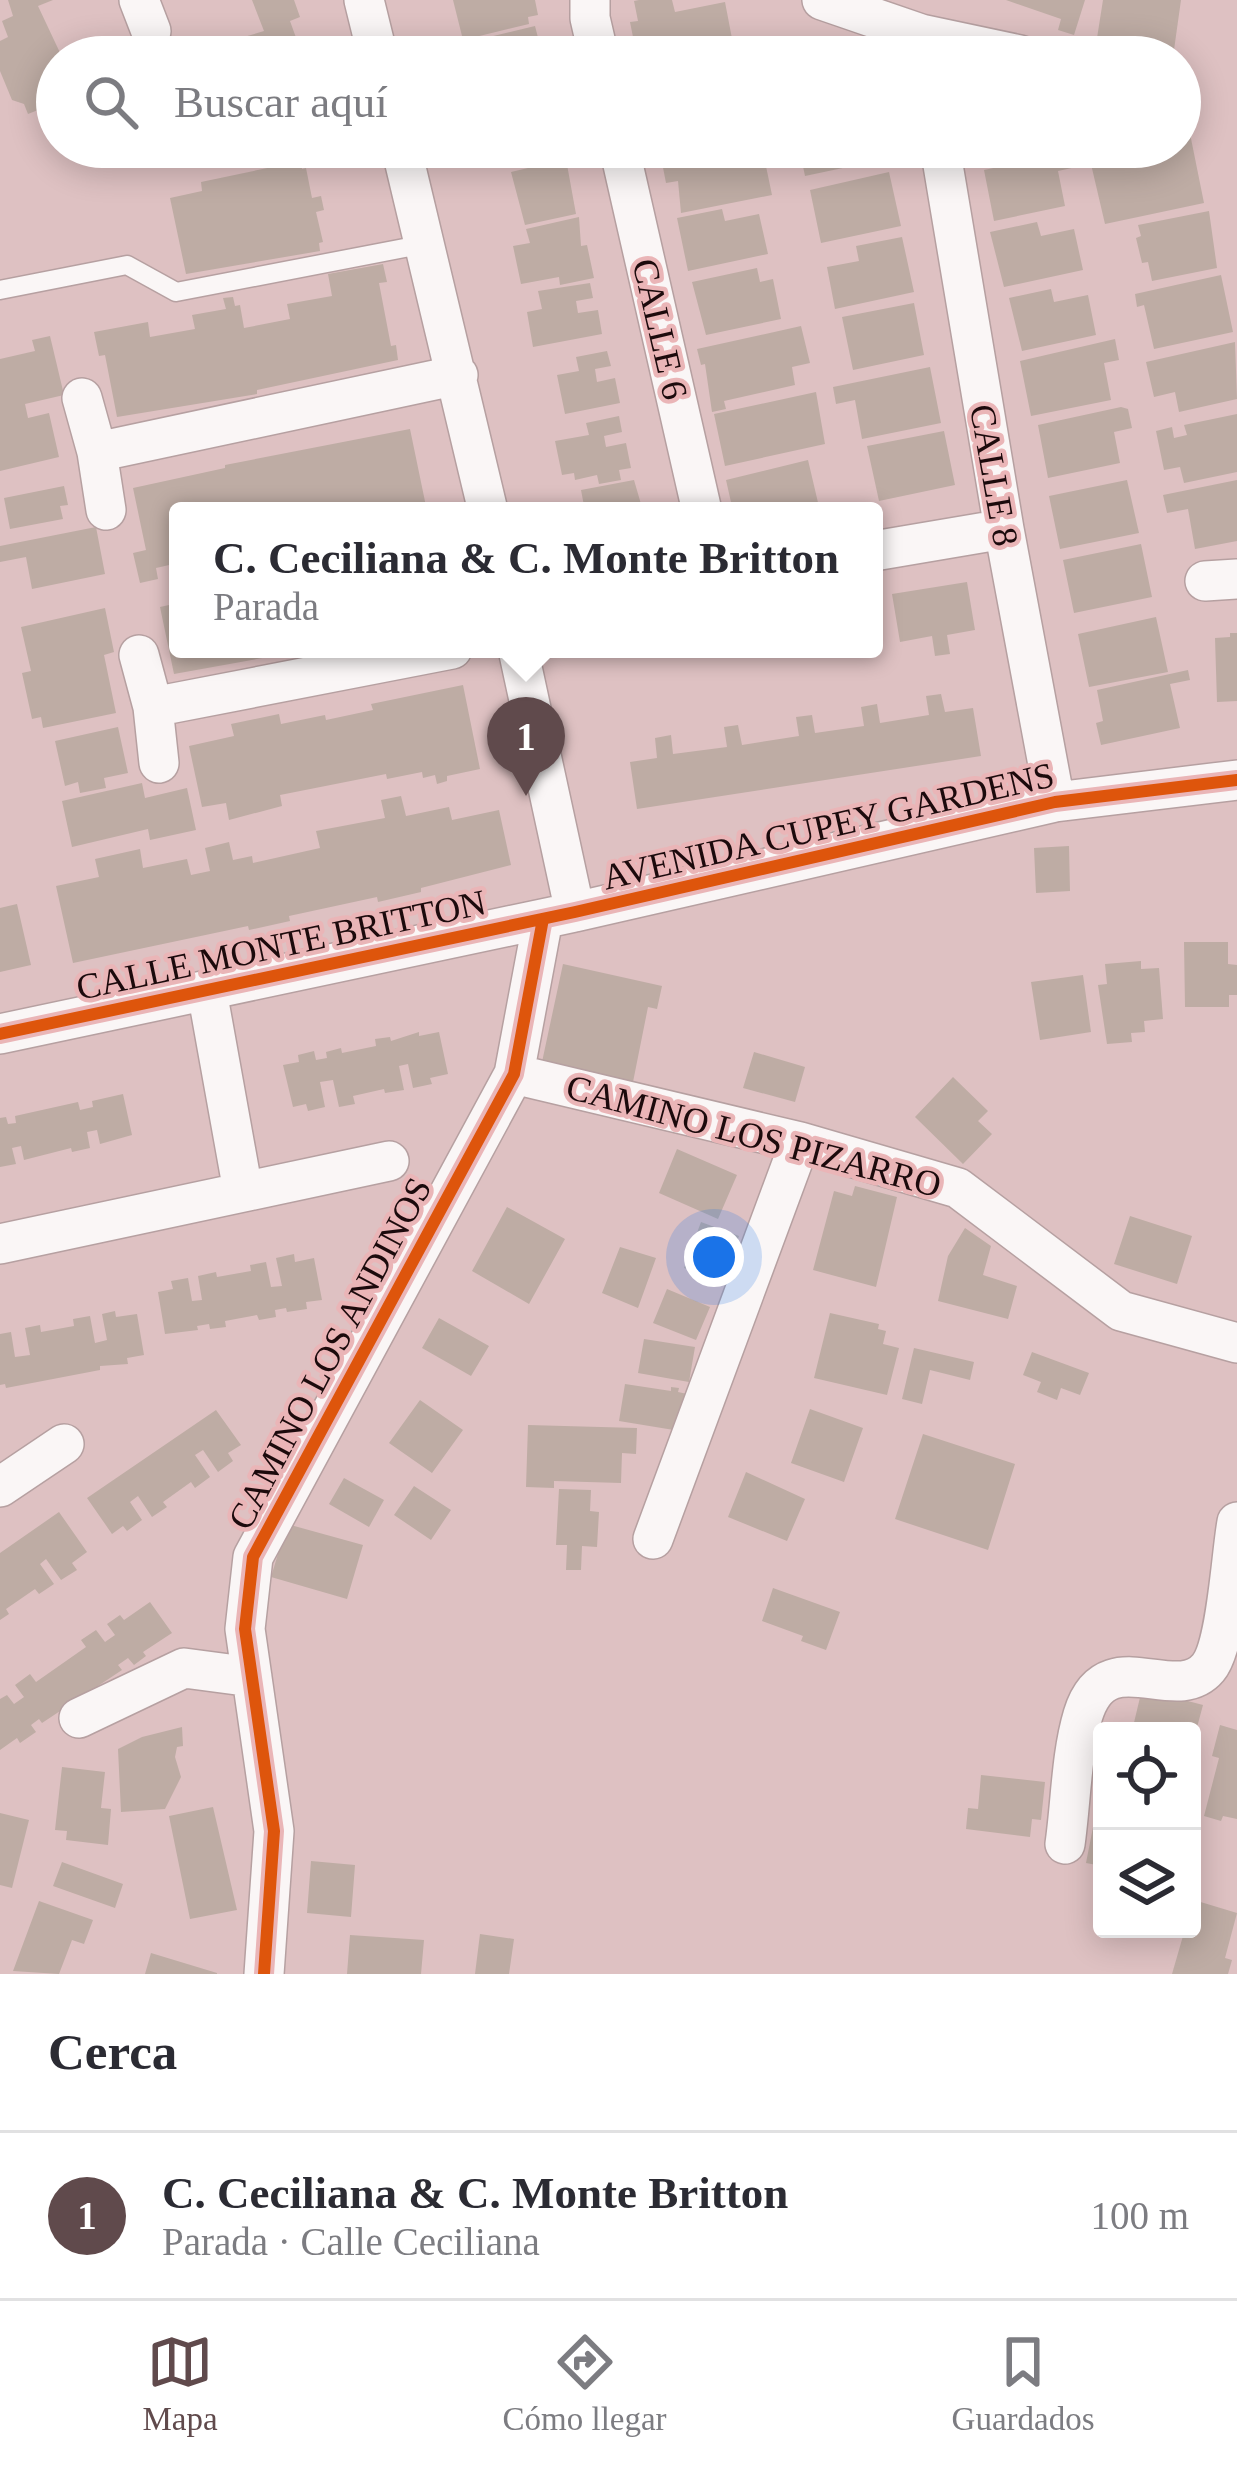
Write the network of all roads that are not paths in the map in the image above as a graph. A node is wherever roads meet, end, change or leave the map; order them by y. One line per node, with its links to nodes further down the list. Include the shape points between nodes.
1 (364, 0): 4 (street)
2 (590, 0): 5 (street)
3 (822, 0): 6 (street)
4 (373, 36)
5 (594, 36)
6 (903, 36)
7 (406, 168): 10 (street)
8 (624, 168): 16 (street, CALLE 6)
9 (944, 168): 18 (street, CALLE 8)
10 (425, 244): 11 (lane, via 176,292 127,265); 12 (street)
11 (0, 290)
12 (458, 375): 14 (street); 15 (street)
13 (82, 398): 14 (street)
14 (97, 452): 17 (street)
15 (486, 502)
16 (700, 502)
17 (106, 509)
18 (1004, 529): 19 (street); 26 (street, CALLE 8)
19 (883, 549)
20 (139, 655): 23 (street)
21 (406, 658): 23 (street)
22 (519, 658): 27 (street)
23 (153, 707): 24 (street)
24 (159, 763)
25 (1237, 780): 26 (street, AVENIDA CUPEY GARDENS)
26 (1055, 802): 27 (street, AVENIDA CUPEY GARDENS)
27 (559, 916): 28 (street, CALLE MONTE BRITTON); 30 (street, CAMINO LOS ANDINOS)
28 (206, 991): 29 (street, CALLE MONTE BRITTON); 33 (street)
29 (0, 1034)
30 (514, 1074): 31 (street, CAMINO LOS PIZARRO); 40 (street, CAMINO LOS ANDINOS, via 254,1557 245,1629)
31 (800, 1142): 35 (street, CAMINO LOS PIZARRO, via 958,1188 1121,1311); 39 (street)
32 (389, 1161): 33 (street)
33 (243, 1191): 34 (street)
34 (0, 1244)
35 (1237, 1342)
36 (64, 1444): 37 (street)
37 (0, 1487)
38 (1237, 1522): 42 (street, via 1208,1669 1185,1681 1122,1675 1101,1684 1084,1712)
39 (653, 1539)
40 (252, 1677): 41 (street, via 184,1668); 43 (street, CAMINO LOS ANDINOS, via 274,1831)
41 (80, 1718)
42 (1065, 1844)
43 (264, 1974)

